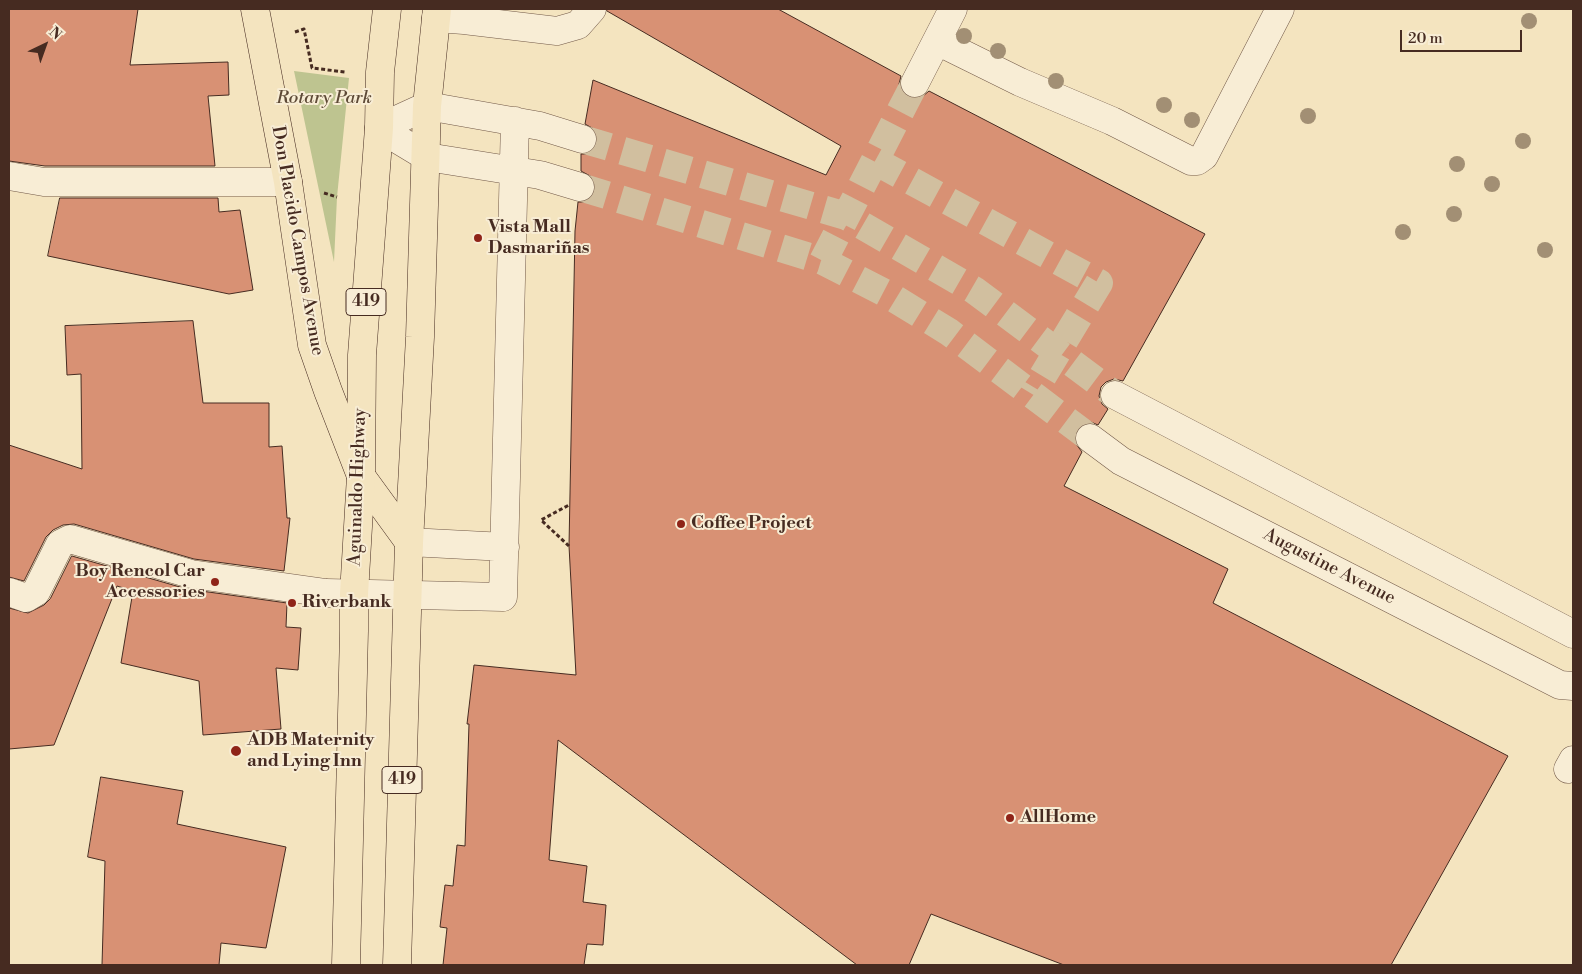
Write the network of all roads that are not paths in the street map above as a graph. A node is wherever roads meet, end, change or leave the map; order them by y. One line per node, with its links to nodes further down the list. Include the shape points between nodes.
1 (254, 9): 16 (main road, Don Placido Campos Avenue)
2 (387, 9): 11 (main road, Aguinaldo Highway / 419, via 380,72)
3 (592, 9): 6 (street, via 578,25 557,31 464,20)
4 (953, 9): 7 (street)
5 (1280, 9): 7 (street, via 1204,156 1197,161 1020,82)
6 (437, 13): 9 (main road, 419)
7 (937, 40): 8 (street)
8 (915, 83)
9 (427, 106): 10 (street); 11 (street); 13 (main road, 419)
10 (515, 121): 12 (street); 14 (street)
11 (379, 128): 13 (street); 20 (main road, Aguinaldo Highway / 419, via 362,355)
12 (582, 139)
13 (426, 157): 14 (street); 21 (main road, 419)
14 (514, 171): 17 (street); 22 (street)
15 (9, 176): 16 (street, via 53,182)
16 (288, 182): 20 (main road, Don Placido Campos Avenue, via 312,345)
17 (580, 187)
18 (1115, 395): 26 (street)
19 (1090, 438): 27 (street, Augustine Avenue, via 1130,466 1560,685)
20 (361, 476): 21 (main road, Don Placido Campos Avenue); 24 (main road, Aguinaldo Highway / 419)
21 (409, 542): 22 (street); 25 (main road, 419)
22 (505, 546): 25 (street, via 503,598)
23 (9, 592): 24 (street, via 26,598 36,592 60,544 70,539 191,574)
24 (354, 594): 25 (street); 28 (main road, Aguinaldo Highway / 419)
25 (407, 595): 29 (main road, 419)
26 (1573, 634)
27 (1573, 686)
28 (346, 965)
29 (397, 965)

